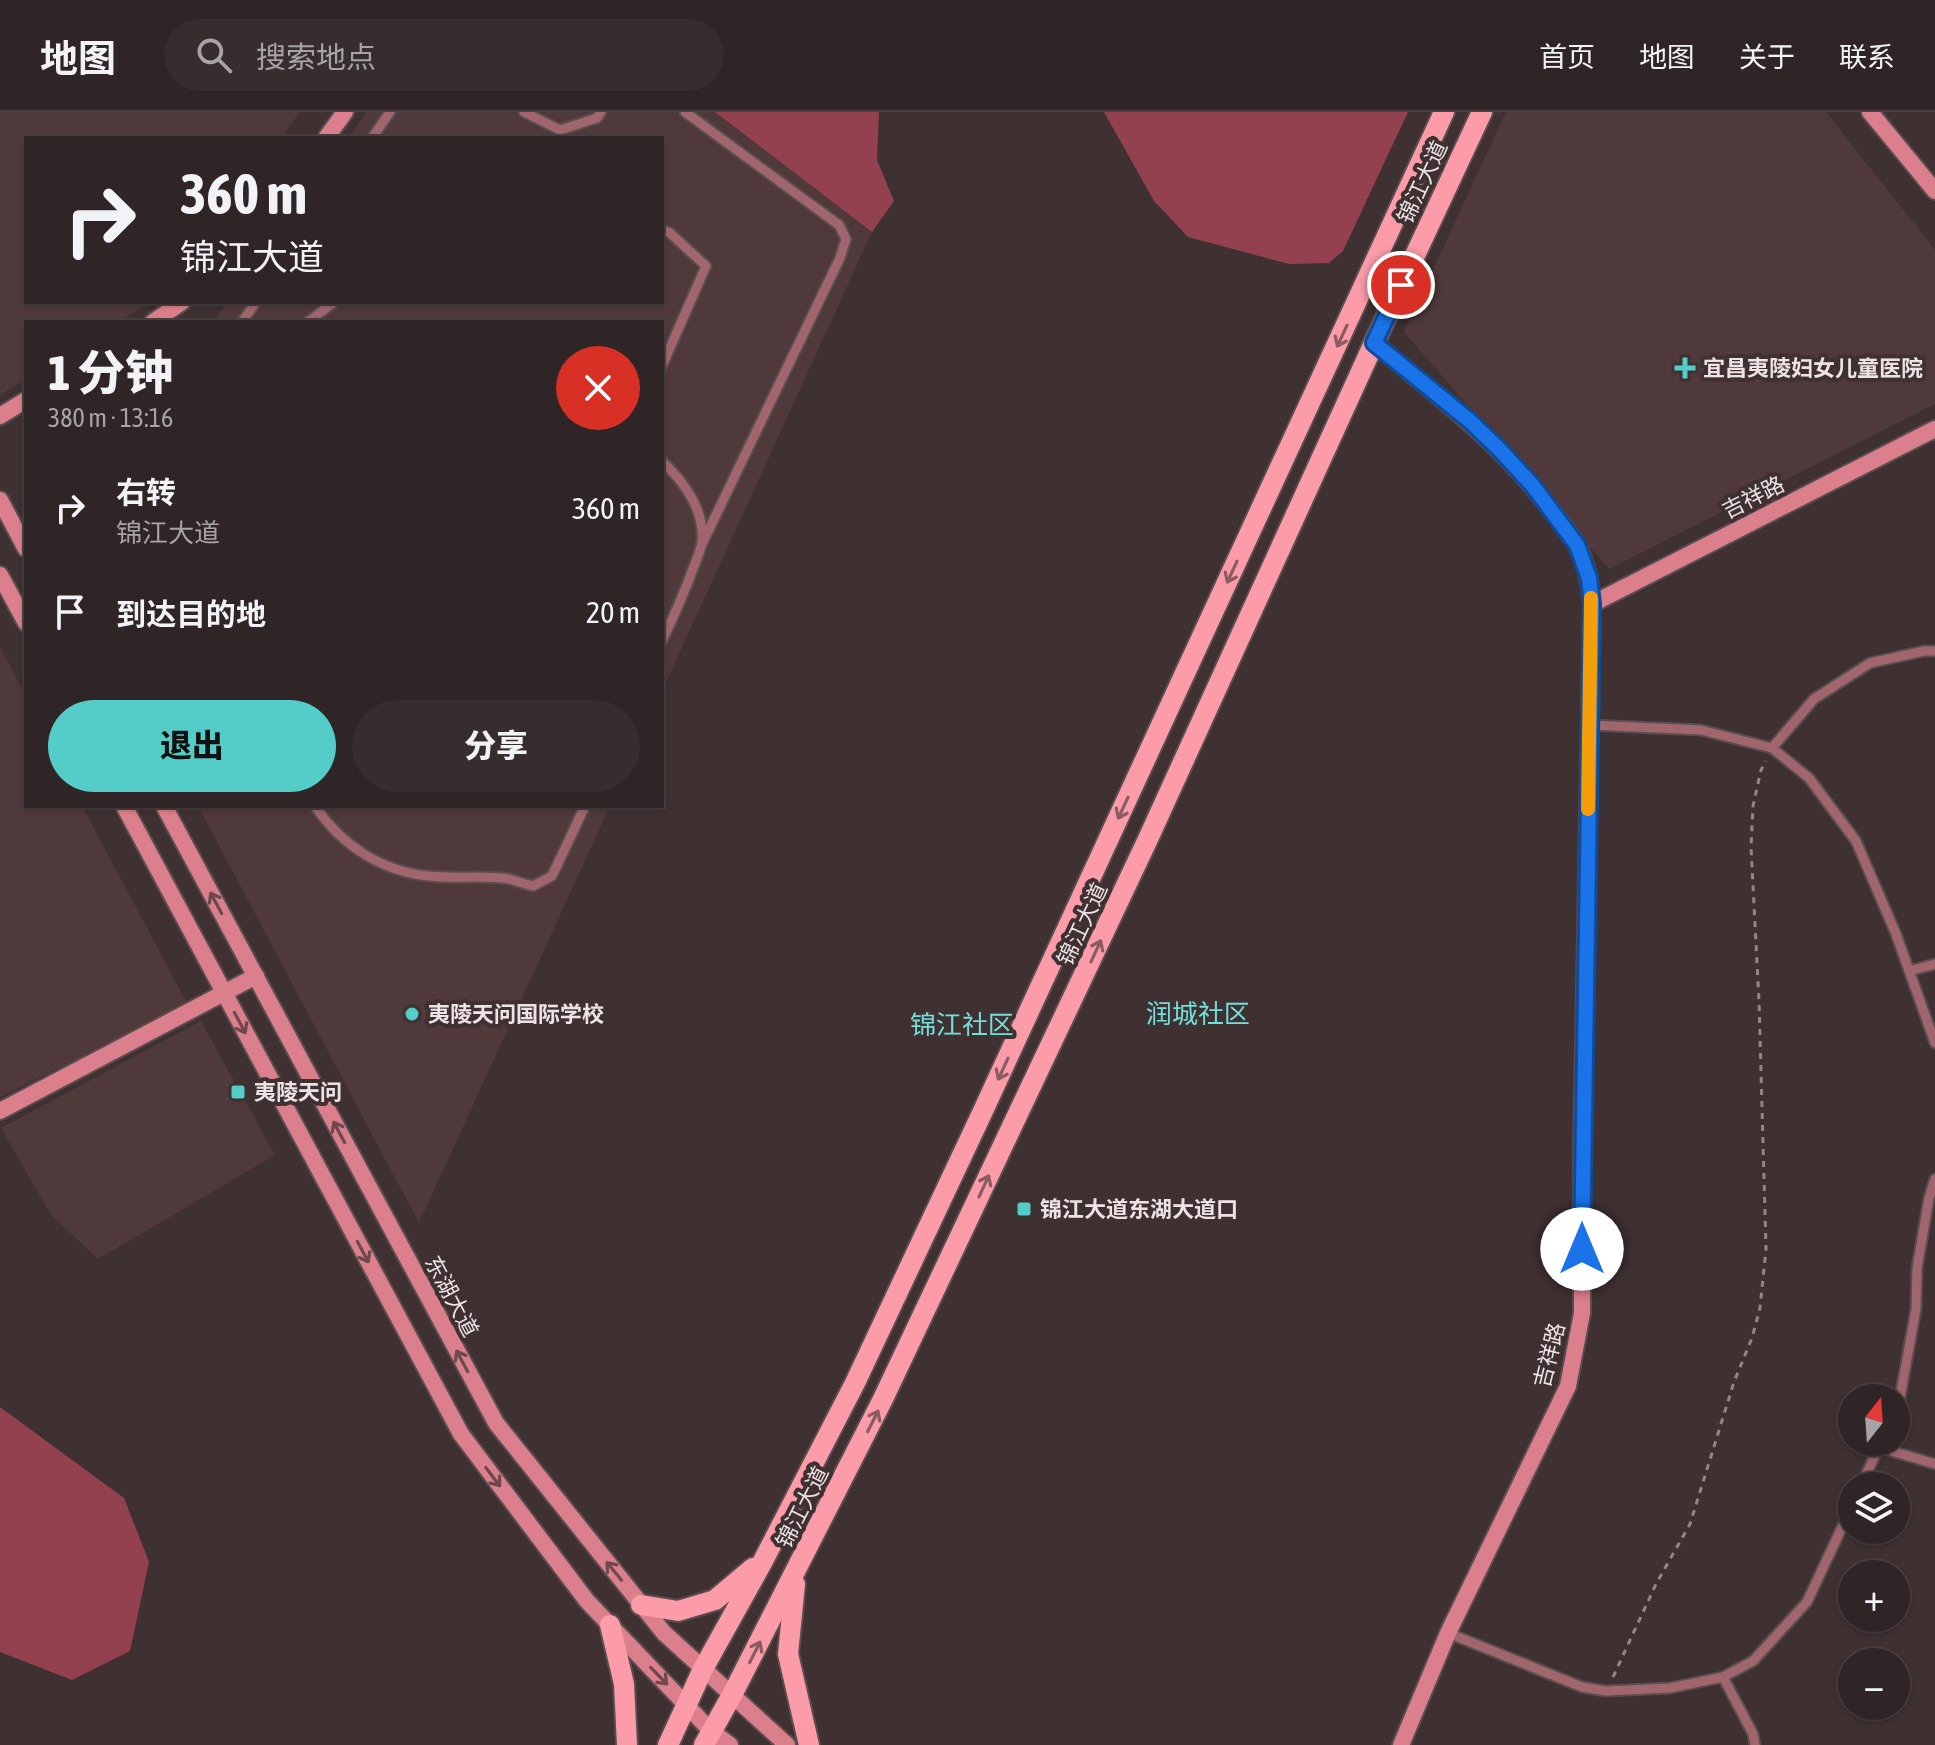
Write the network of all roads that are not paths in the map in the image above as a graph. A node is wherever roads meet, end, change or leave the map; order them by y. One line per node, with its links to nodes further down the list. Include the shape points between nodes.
1 (345, 112): 9 (street)
2 (390, 112): 10 (lane)
3 (524, 112): 4 (lane, via 560,130)
4 (601, 112)
5 (685, 112): 24 (lane, via 839,225 846,239)
6 (1444, 112): 48 (main road, 锦江大道, one-way to 48, via 970,1139 855,1383)
7 (1482, 112): 17 (main road, 锦江大道)
8 (1870, 112): 11 (street)
9 (327, 136)
10 (373, 136)
11 (1935, 191)
12 (664, 231): 18 (lane, via 706,266)
13 (179, 304): 15 (street)
14 (331, 304): 16 (lane)
15 (156, 320)
16 (311, 320)
17 (1374, 343): 27 (street, 吉祥路, via 1470,421 1533,486 1577,545); 49 (main road, 锦江大道, one-way to 17, via 1142,853)
18 (664, 361)
19 (24, 401): 20 (street)
20 (0, 416)
21 (1935, 429): 27 (street, 吉祥路)
22 (664, 463): 24 (lane, via 694,500)
23 (0, 500): 25 (street)
24 (702, 544): 29 (lane)
25 (24, 545)
26 (0, 575): 28 (street)
27 (1592, 604): 31 (street, 吉祥路)
28 (24, 619)
29 (664, 637)
30 (1935, 651): 32 (lane, via 1870,663 1814,699)
31 (1590, 725): 32 (lane, via 1701,730); 52 (street, 吉祥路, via 1582,1313 1568,1386)
32 (1772, 748): 38 (lane, via 1809,778 1856,841)
33 (125, 808): 40 (street)
34 (165, 808): 39 (street, 东湖大道, one-way to 34)
35 (316, 808): 36 (lane, via 356,849 386,867 533,886 552,876)
36 (584, 808)
37 (1935, 964): 38 (lane)
38 (1909, 971): 41 (lane)
39 (256, 976): 40 (street); 50 (street, 东湖大道, one-way to 39, via 496,1423)
40 (224, 993): 42 (street); 51 (street, one-way to 51, via 461,1434)
41 (1935, 1043)
42 (0, 1111)
43 (1935, 1179): 44 (lane)
44 (1902, 1384)
45 (1910, 1455): 46 (lane)
46 (1935, 1464)
47 (1838, 1536): 54 (lane, via 1807,1602 1753,1661)
48 (763, 1561): 50 (main road, via 715,1600 678,1611); 53 (main road, 锦江大道)
49 (797, 1571): 55 (main road, 锦江大道, one-way to 49); 62 (main road, via 788,1654)
50 (641, 1605): 53 (street, 东湖大道)
51 (610, 1625): 56 (street, one-way to 56); 58 (main road, via 624,1684)
52 (1448, 1633): 54 (lane, via 1582,1687 1606,1691 1670,1688); 63 (street, 吉祥路)
53 (703, 1669): 55 (street, 东湖大道); 56 (main road, 锦江大道)
54 (1723, 1677): 64 (lane)
55 (732, 1695): 57 (main road, 锦江大道); 61 (street, 东湖大道)
56 (687, 1706): 57 (street); 59 (main road, 锦江大道)
57 (707, 1738): 60 (street)
58 (627, 1745)
59 (668, 1745)
60 (730, 1745)
61 (787, 1745)
62 (809, 1745)
63 (1401, 1745)
64 (1755, 1745)

